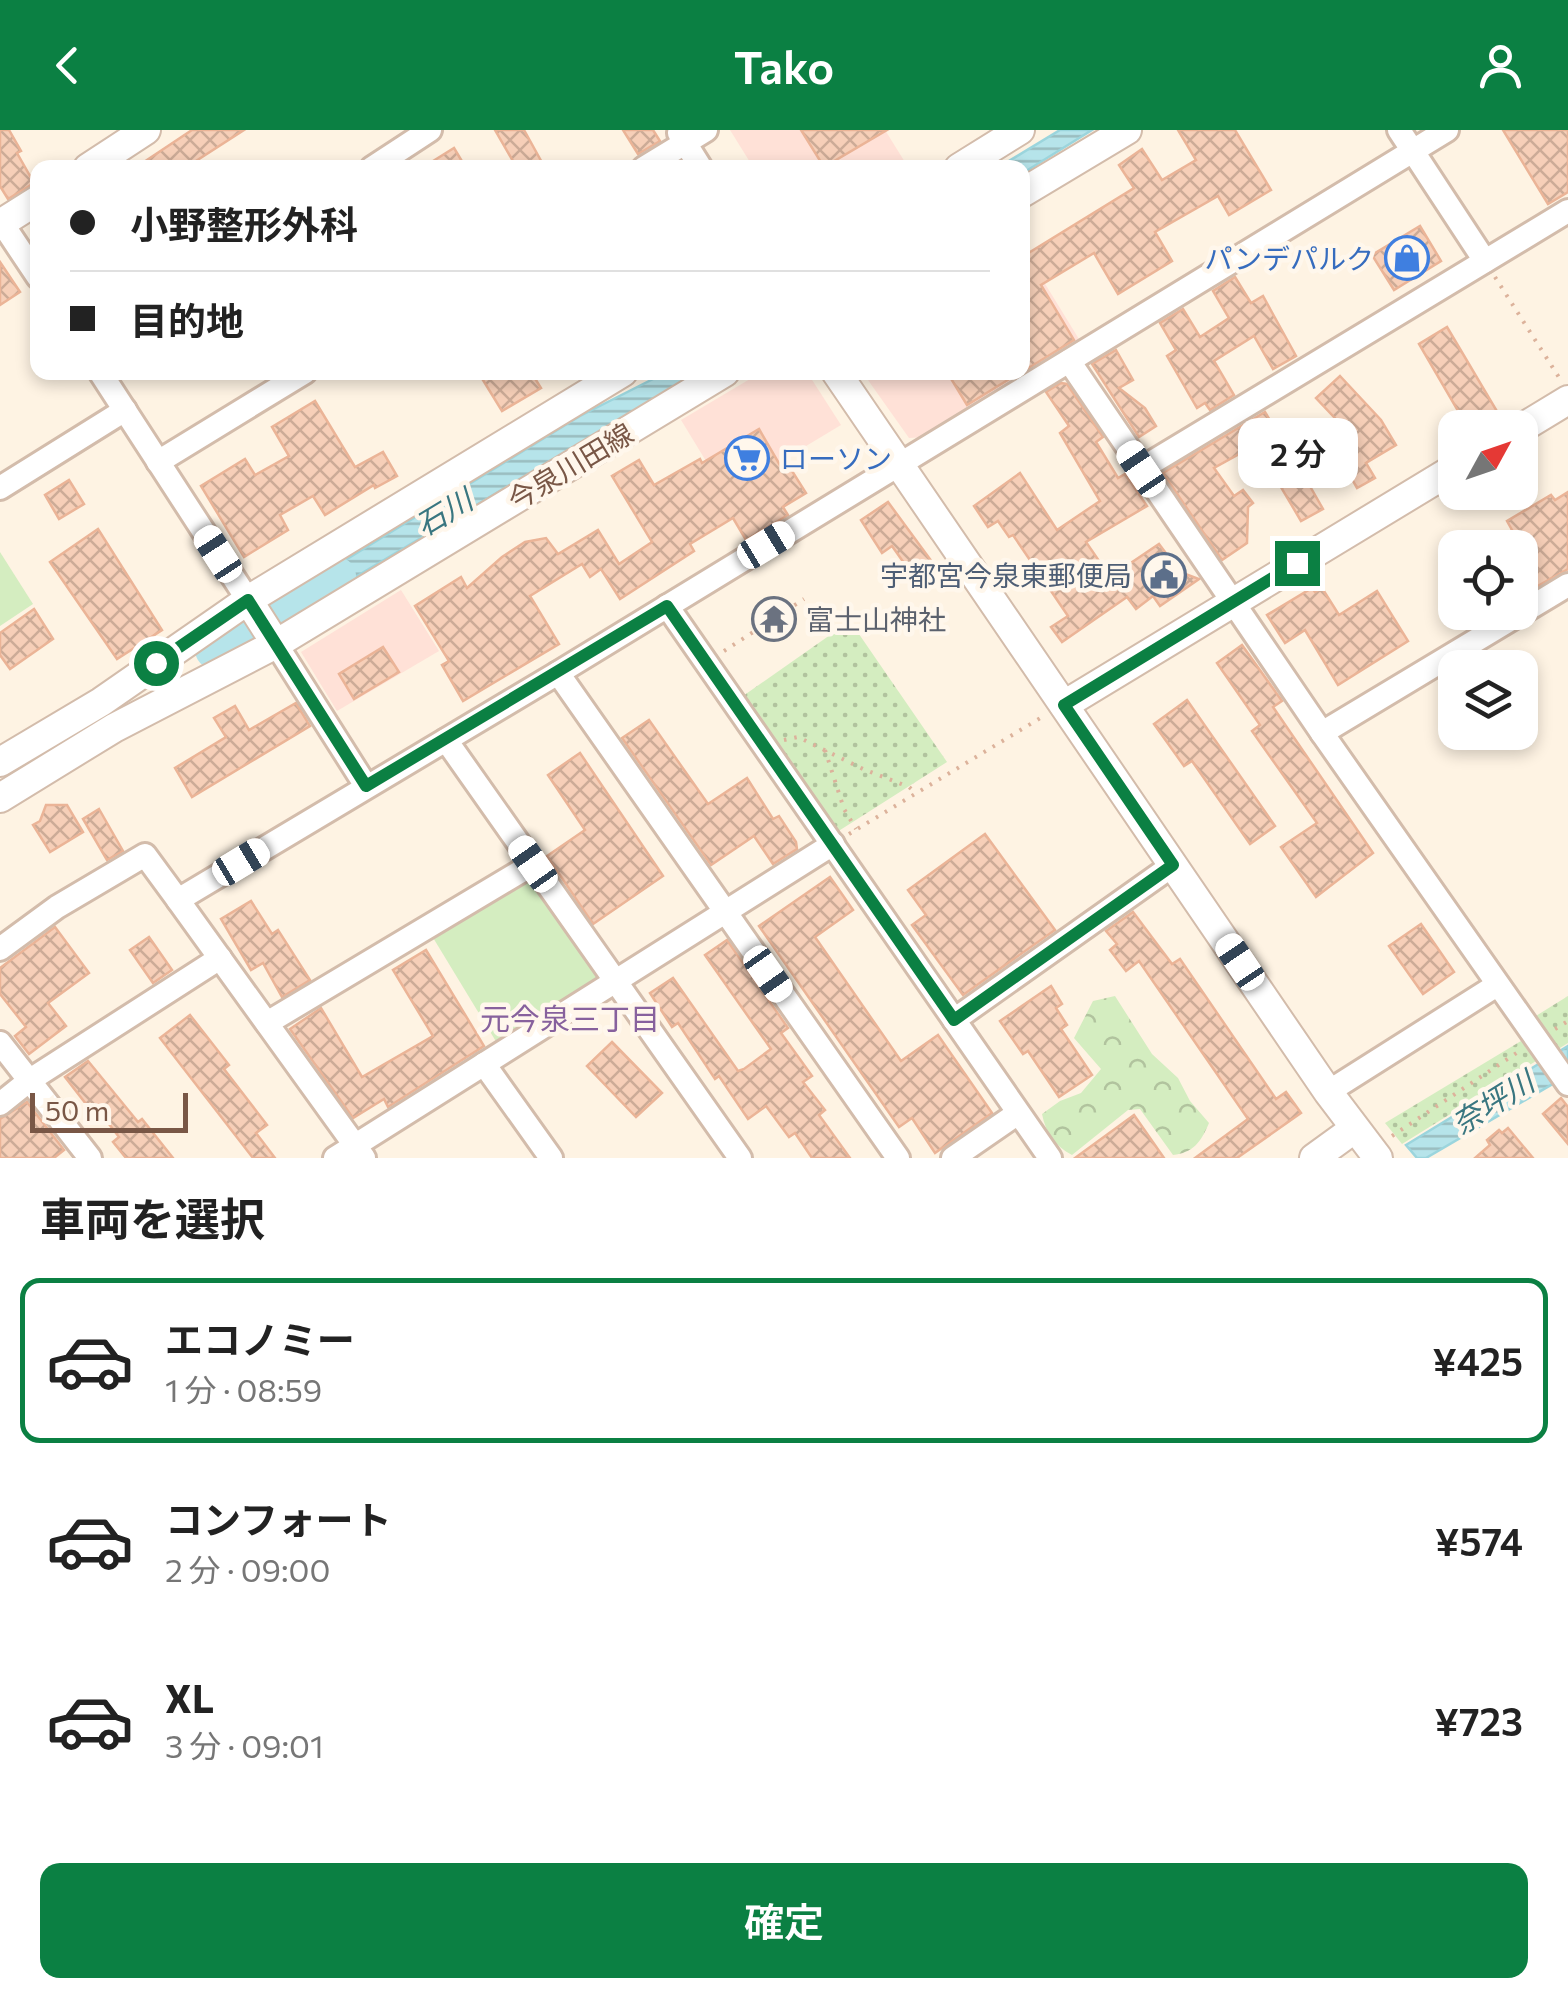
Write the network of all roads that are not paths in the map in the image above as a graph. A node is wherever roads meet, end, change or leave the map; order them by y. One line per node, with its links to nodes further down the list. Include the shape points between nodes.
1 (146, 130): 10 (street)
2 (430, 130): 11 (street)
3 (706, 130): 8 (street)
4 (1020, 130): 14 (street)
5 (1127, 130): 15 (street)
6 (1399, 130): 9 (street)
7 (1447, 130): 9 (street)
8 (681, 136): 12 (street); 13 (street)
9 (1413, 151): 19 (street); 21 (street)
10 (100, 160)
11 (384, 160)
12 (653, 160)
13 (697, 160)
14 (972, 160)
15 (1030, 188)
16 (30, 205): 18 (street)
17 (1568, 210): 19 (street)
18 (1, 222): 20 (street)
19 (1484, 261): 32 (street)
20 (30, 265)
21 (1068, 361): 31 (street); 32 (street)
22 (105, 380): 28 (street)
23 (293, 380): 30 (street)
24 (611, 380): 36 (street, 今泉川田線)
25 (712, 380): 39 (street, 今泉川田線)
26 (841, 380): 31 (street)
27 (1565, 391): 29 (street)
28 (125, 410): 30 (street); 34 (street)
29 (1538, 414)
30 (158, 462): 36 (street)
31 (899, 464): 38 (street); 41 (street)
32 (1141, 469): 37 (street)
33 (1438, 478): 37 (street)
34 (0, 488)
35 (1568, 585): 42 (street)
36 (248, 600): 39 (street); 44 (street, 今泉川田線, via 101,702)
37 (1234, 602): 41 (street); 42 (street)
38 (667, 606): 40 (street); 47 (street)
39 (276, 644): 45 (street); 46 (street, 今泉川田線, via 114,728)
40 (558, 673): 43 (street); 51 (street)
41 (1064, 705): 49 (street)
42 (1322, 733): 55 (street)
43 (446, 740): 45 (street); 48 (street)
44 (0, 762)
45 (366, 786): 50 (street)
46 (0, 798)
47 (833, 844): 51 (street); 56 (street)
48 (533, 864): 54 (street); 57 (street)
49 (1173, 865): 56 (street); 62 (street)
50 (178, 900): 52 (street, via 145,855); 53 (street)
51 (725, 912): 54 (street); 70 (street)
52 (0, 949)
53 (220, 958): 57 (street); 61 (street)
54 (616, 980): 59 (street); 69 (street)
55 (1497, 985): 60 (street); 62 (street)
56 (954, 1020): 64 (street)
57 (267, 1023): 66 (street)
58 (0, 1043): 61 (street)
59 (484, 1064): 66 (street); 68 (street)
60 (1557, 1071)
61 (30, 1080): 63 (street); 67 (street)
62 (1328, 1092): 65 (street)
63 (0, 1104)
64 (1018, 1113): 71 (street); 72 (street)
65 (1368, 1146): 73 (street)
66 (351, 1154)
67 (90, 1158)
68 (551, 1158)
69 (740, 1158)
70 (898, 1158)
71 (952, 1158)
72 (1050, 1158)
73 (1314, 1158)

